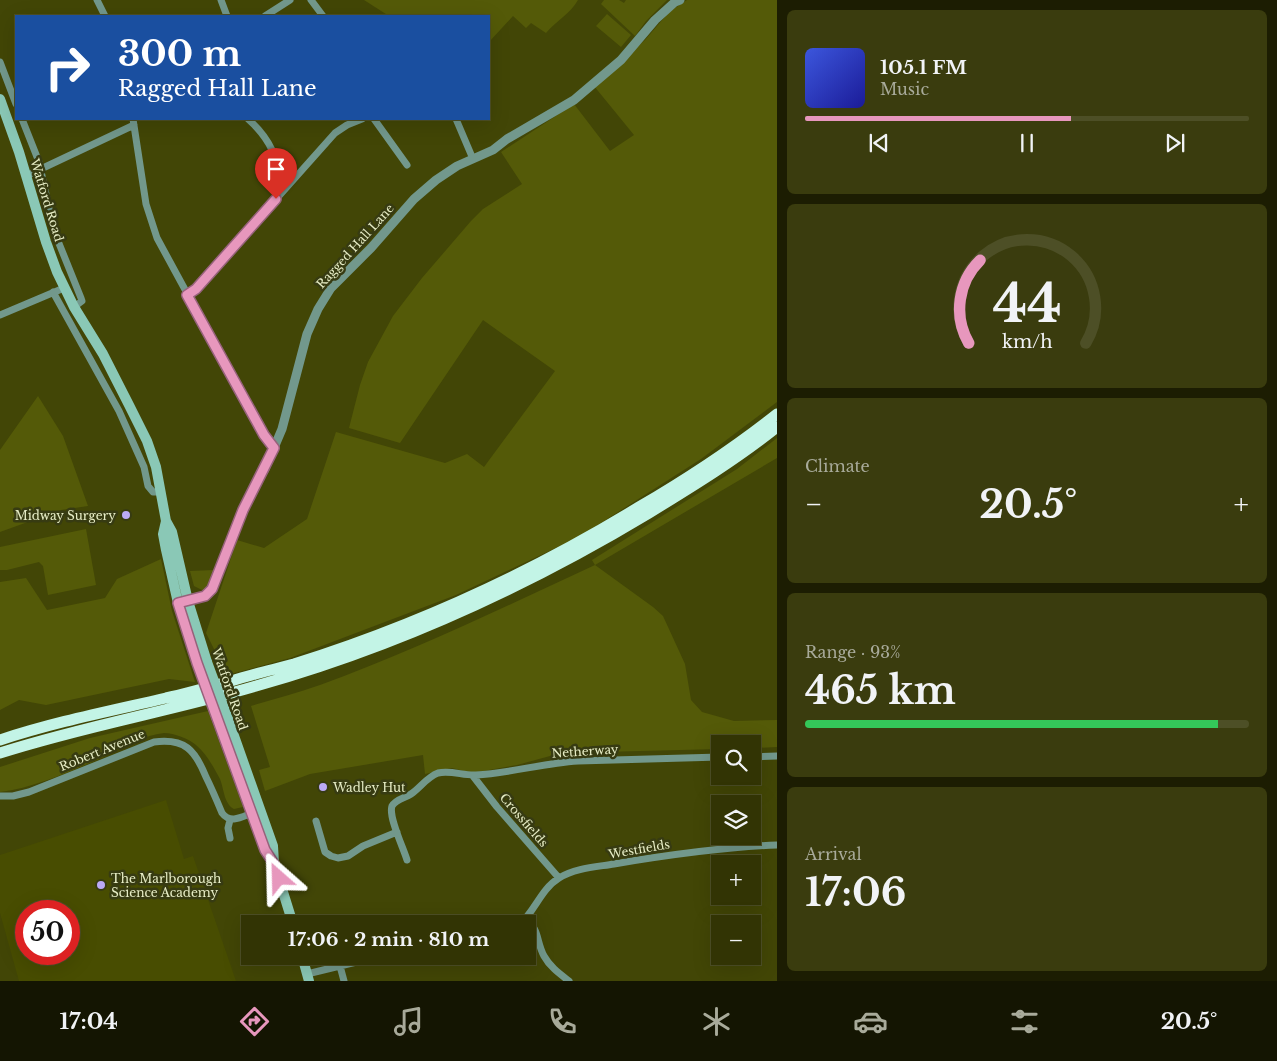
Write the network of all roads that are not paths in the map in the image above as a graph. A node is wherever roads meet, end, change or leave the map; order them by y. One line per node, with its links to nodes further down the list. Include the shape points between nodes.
1 (97, 0): 6 (street)
2 (221, 0): 7 (street)
3 (290, 0): 8 (street)
4 (311, 0): 9 (street)
5 (680, 0): 19 (street, Ragged Hall Lane, via 655,20 621,60 574,100)
6 (104, 15)
7 (227, 15)
8 (267, 15)
9 (321, 15)
10 (0, 62): 12 (street)
11 (0, 100): 22 (main road, Watford Road)
12 (15, 101)
13 (22, 120): 21 (street, Watford Road)
14 (249, 120): 23 (street, via 268,141 279,173)
15 (360, 120): 23 (street, via 336,133)
16 (375, 120): 20 (street)
17 (456, 120): 19 (street)
18 (133, 122): 21 (street); 26 (street, via 150,221)
19 (474, 159): 31 (street, Ragged Hall Lane, via 446,172 414,199 325,297 302,348 282,429)
20 (408, 165)
21 (40, 171): 22 (street); 27 (street, Watford Road, via 54,231 82,298)
22 (26, 176): 24 (main road, Watford Road)
23 (289, 184): 26 (street, via 196,289)
24 (64, 288): 25 (street); 27 (main road, Watford Road)
25 (53, 292): 28 (street); 32 (street, via 126,426 144,467 148,486 153,492)
26 (187, 295): 31 (street)
27 (74, 307): 32 (main road, Watford Road, via 103,354 147,441)
28 (0, 316)
29 (777, 414): 34 (highway, via 666,491 589,538 437,611 293,664)
30 (777, 427): 35 (highway, via 686,490 595,545 467,610 361,653 256,687)
31 (274, 448): 33 (street, Ragged Hall Lane, via 243,510 212,589 205,596)
32 (161, 492): 33 (main road, Watford Road, via 166,521 172,532)
33 (183, 602): 41 (main road, Watford Road, bridge)
34 (0, 740)
35 (0, 753)
36 (761, 756): 37 (street)
37 (777, 756)
38 (711, 758): 39 (street, Netherway, via 559,762)
39 (473, 776): 44 (street, Netherway, via 442,773 433,776 394,804 391,810); 48 (street, Crossfields)
40 (0, 796): 42 (street, Robert Avenue, via 28,792 154,742 167,740 186,746 198,759 222,813)
41 (256, 812): 42 (street); 49 (main road, Watford Road, via 273,846 274,864)
42 (230, 820): 45 (street)
43 (316, 821): 44 (street, via 325,852 338,858)
44 (397, 832): 47 (street)
45 (230, 838)
46 (777, 845): 48 (street, Westfields, via 678,853 576,871)
47 (408, 860)
48 (559, 878): 50 (street, Westfields, via 548,886)
49 (290, 915)
50 (526, 915)
51 (536, 933): 55 (street, via 544,955)
52 (344, 965): 53 (street)
53 (340, 966): 54 (street); 56 (street)
54 (308, 977)
55 (560, 978): 57 (street)
56 (344, 981)
57 (570, 981)

